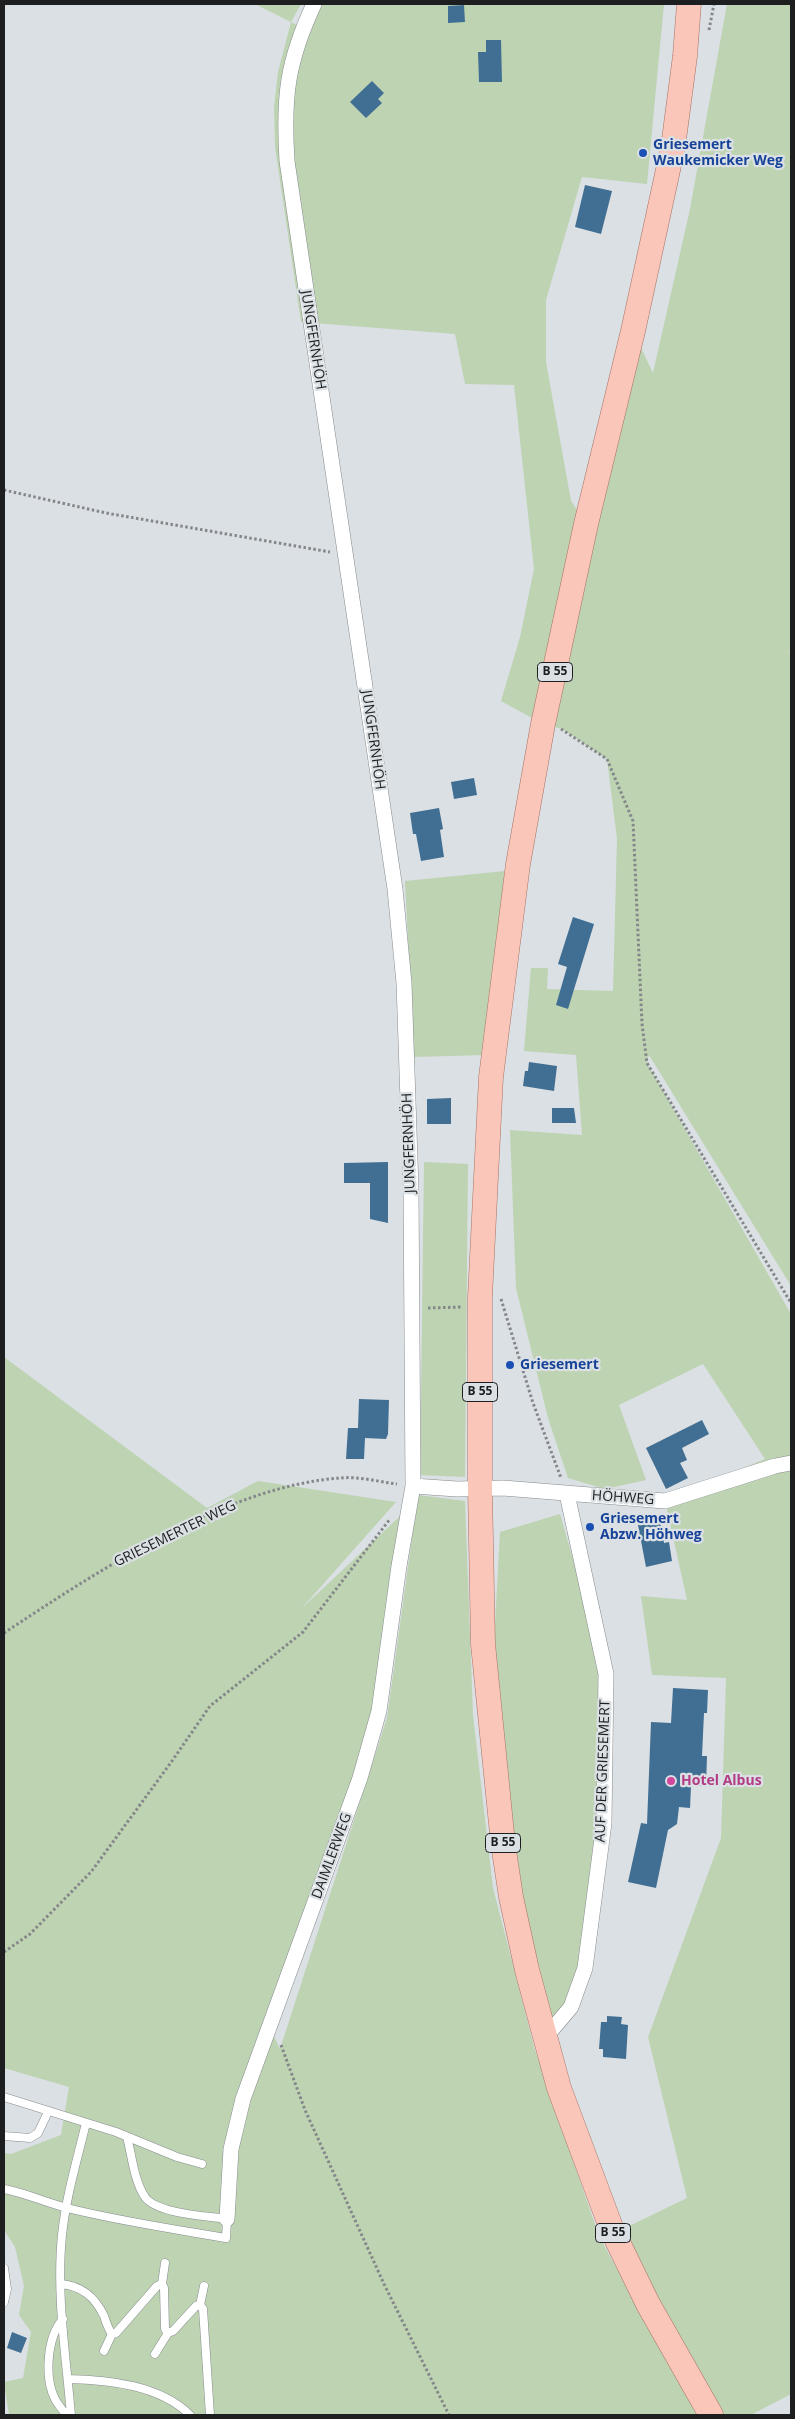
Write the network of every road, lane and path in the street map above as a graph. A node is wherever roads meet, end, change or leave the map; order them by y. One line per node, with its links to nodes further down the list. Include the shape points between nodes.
1 (314, 4): 4 (street, JUNGFERNHÖH, via 290,67 285,107 287,161)
2 (689, 4): 5 (main road, B 55, via 673,147 586,524)
3 (4, 490): 4 (path, via 106,513)
4 (346, 554): 9 (street, JUNGFERNHÖH, via 395,889 404,983 413,1299)
5 (557, 728): 7 (path, via 607,759 633,821 642,1024 647,1063); 10 (main road, B 55, via 518,864 491,1077 480,1297)
6 (501, 1290): 11 (path, via 533,1403)
7 (791, 1303)
8 (791, 1463): 11 (street, HÖHWEG, via 665,1500)
9 (413, 1486): 10 (street); 13 (path, GRIESEMERTER WEG, via 343,1477 298,1482 224,1507 147,1545); 15 (street, DAIMLERWEG, via 380,1711 360,1778)
10 (480, 1488): 11 (street, HÖHWEG); 16 (main road, B 55, via 483,1644 503,1844 511,1897)
11 (567, 1494): 16 (street, AUF DER GRIESEMERT, via 606,1674 604,1823 585,1968 570,2007)
12 (393, 1515): 14 (path, via 303,1632 210,1706 91,1872 30,1934)
13 (4, 1632)
14 (4, 1952)
15 (272, 2021): 25 (street, DAIMLERWEG, via 244,2099 231,2149); 43 (path, via 309,2119 384,2284)
16 (544, 2039): 44 (main road, B 55, via 577,2141 612,2230 648,2304)
17 (4, 2098): 18 (lane)
18 (48, 2112): 19 (lane); 20 (lane, via 38,2133 30,2138)
19 (86, 2123): 21 (lane); 24 (lane)
20 (4, 2136)
21 (127, 2138): 22 (lane); 25 (lane, via 141,2190 154,2205)
22 (202, 2164)
23 (4, 2189): 24 (lane)
24 (66, 2207): 25 (lane, via 226,2238); 28 (lane)
25 (227, 2219)
26 (166, 2263): 29 (lane)
27 (4, 2268): 31 (lane)
28 (61, 2284): 33 (lane); 35 (lane, via 80,2287 88,2294 103,2314)
29 (162, 2284): 34 (lane); 35 (lane)
30 (204, 2286): 32 (lane)
31 (4, 2302)
32 (200, 2305): 34 (lane); 42 (lane, via 203,2309)
33 (62, 2319): 38 (lane); 39 (lane, via 50,2344 49,2372 54,2399)
34 (168, 2333): 37 (lane)
35 (112, 2334): 36 (lane)
36 (104, 2351)
37 (155, 2354)
38 (68, 2379): 40 (lane); 41 (lane, via 111,2382 149,2391 179,2405)
39 (66, 2415)
40 (71, 2415)
41 (190, 2415)
42 (210, 2415)
43 (450, 2415)
44 (711, 2415)

